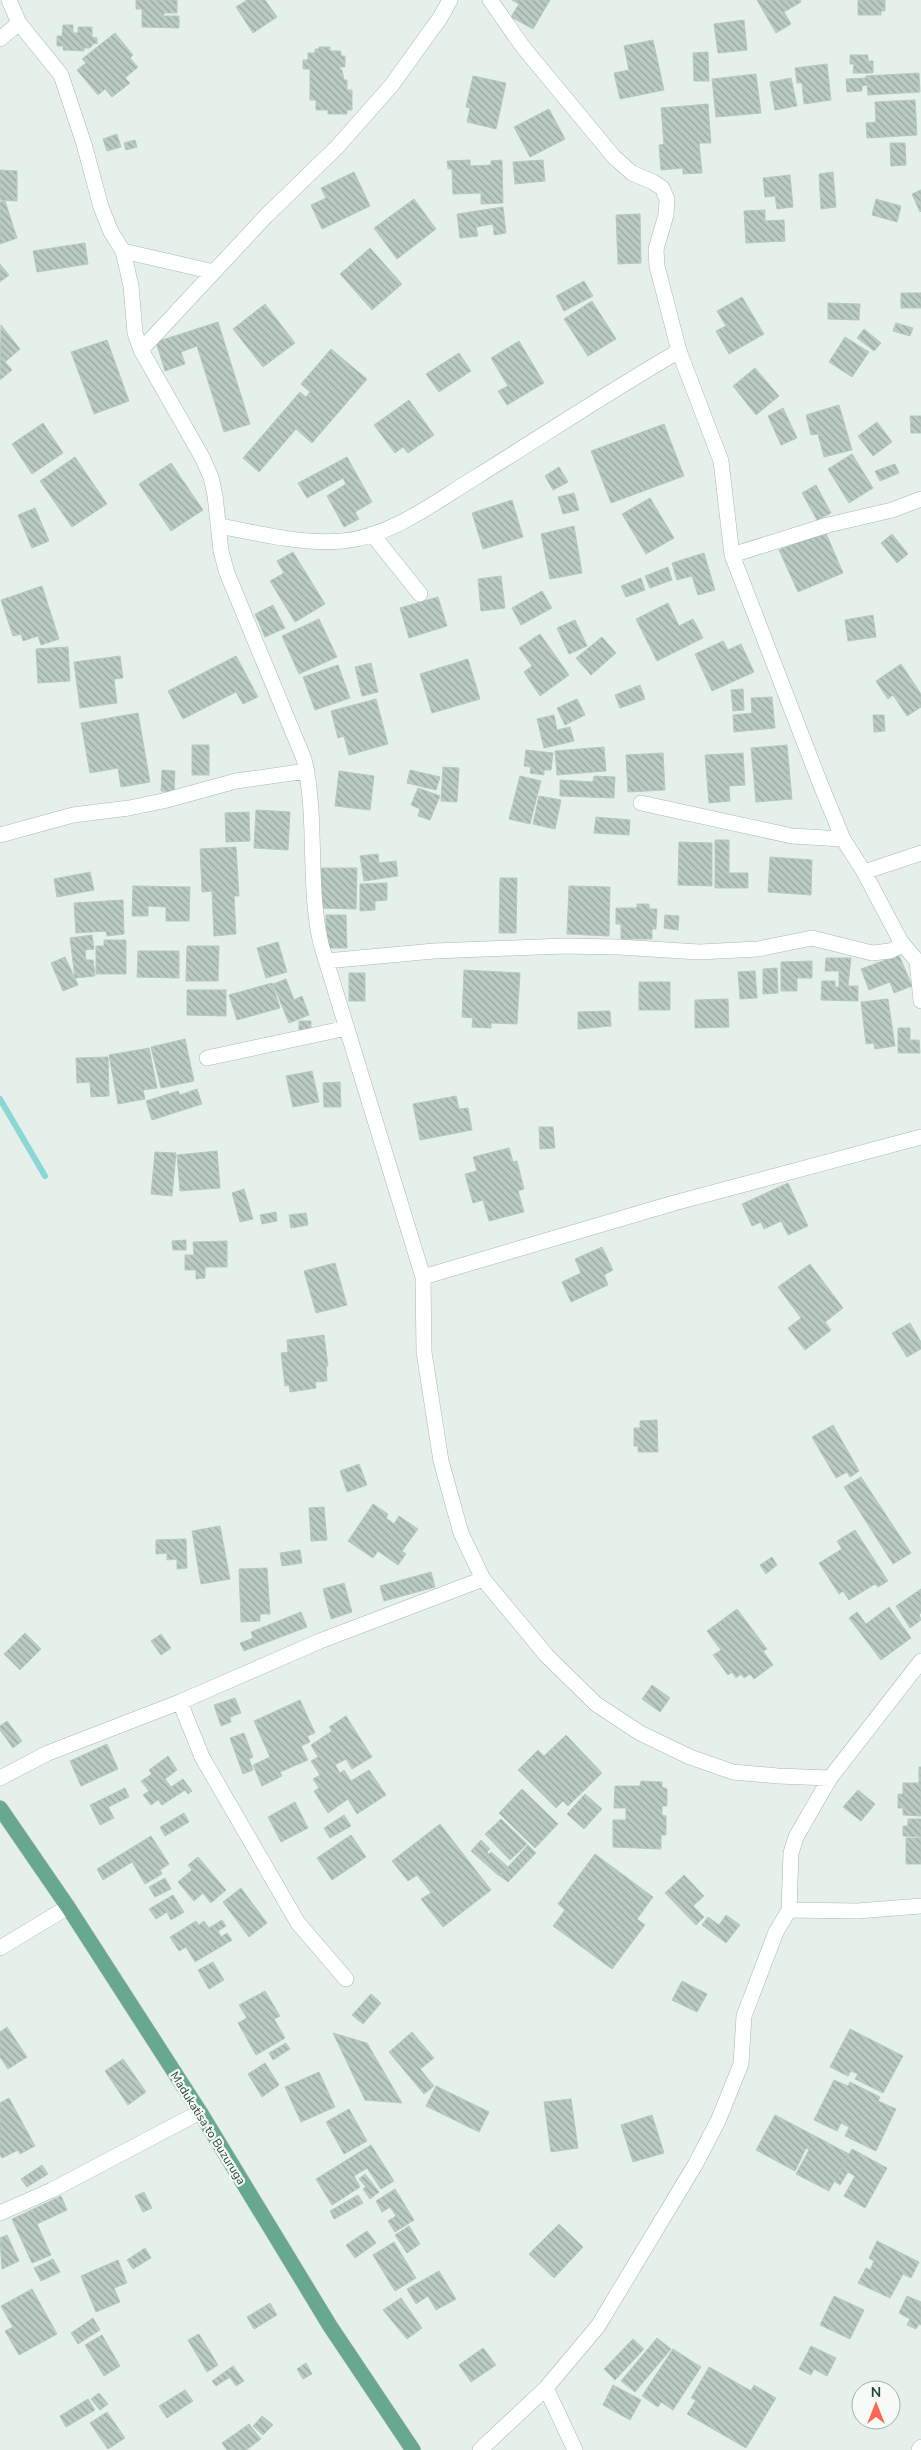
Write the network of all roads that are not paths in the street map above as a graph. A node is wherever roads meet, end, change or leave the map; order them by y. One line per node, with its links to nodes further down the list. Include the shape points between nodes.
1 (8, 0): 4 (street)
2 (450, 0): 7 (street, via 392,86)
3 (490, 0): 9 (street, via 523,47 614,157 632,173 662,188 667,199 666,215 656,249 657,266)
4 (19, 23): 5 (street); 6 (street, via 60,75 101,207)
5 (0, 39)
6 (123, 251): 7 (street); 8 (street, via 131,286 135,333)
7 (214, 272): 8 (street)
8 (141, 350): 11 (street, via 202,457 215,495)
9 (679, 351): 12 (street, via 427,507); 13 (street, via 721,461)
10 (921, 499): 13 (street)
11 (219, 526): 12 (street, via 315,541 344,541); 15 (street, via 227,572)
12 (372, 534): 14 (street)
13 (732, 554): 18 (street)
14 (420, 594)
15 (307, 771): 17 (street, via 236,781 163,802 73,815); 22 (street, via 314,916)
16 (641, 803): 18 (street, via 792,836)
17 (0, 835)
18 (843, 839): 20 (street)
19 (921, 853): 20 (street)
20 (864, 872): 21 (street)
21 (903, 945): 22 (street, via 890,951 872,953 812,938 758,949 699,952 563,946 434,951); 23 (street)
22 (326, 961): 25 (street)
23 (919, 962): 24 (street)
24 (921, 1001)
25 (347, 1028): 26 (street); 28 (street)
26 (207, 1058)
27 (921, 1137): 28 (street, via 674,1203)
28 (422, 1277): 29 (street, via 424,1352 441,1461 461,1533)
29 (484, 1579): 31 (street, via 320,1641); 33 (street, via 547,1656 596,1704 640,1733 690,1757 733,1772)
30 (921, 1661): 33 (street)
31 (180, 1702): 32 (street, via 48,1753); 39 (street, via 202,1757 298,1923)
32 (0, 1778)
33 (830, 1778): 37 (street, via 808,1813 791,1853)
34 (0, 1808): 36 (main road, Madukatisa to Buzuruga)
35 (921, 1906): 37 (street, via 857,1911)
36 (68, 1907): 38 (street); 40 (main road, Madukatisa to Buzuruga)
37 (789, 1910): 42 (street, via 776,1932 744,2016 741,2064 718,2122 598,2326)
38 (0, 1948)
39 (346, 1979)
40 (200, 2112): 41 (street, via 52,2190); 44 (main road, Madukatisa to Buzuruga, via 330,2326)
41 (0, 2213)
42 (546, 2388): 45 (street); 46 (street)
43 (921, 2447): 47 (street)
44 (413, 2450)
45 (480, 2450)
46 (575, 2450)
47 (919, 2450)

